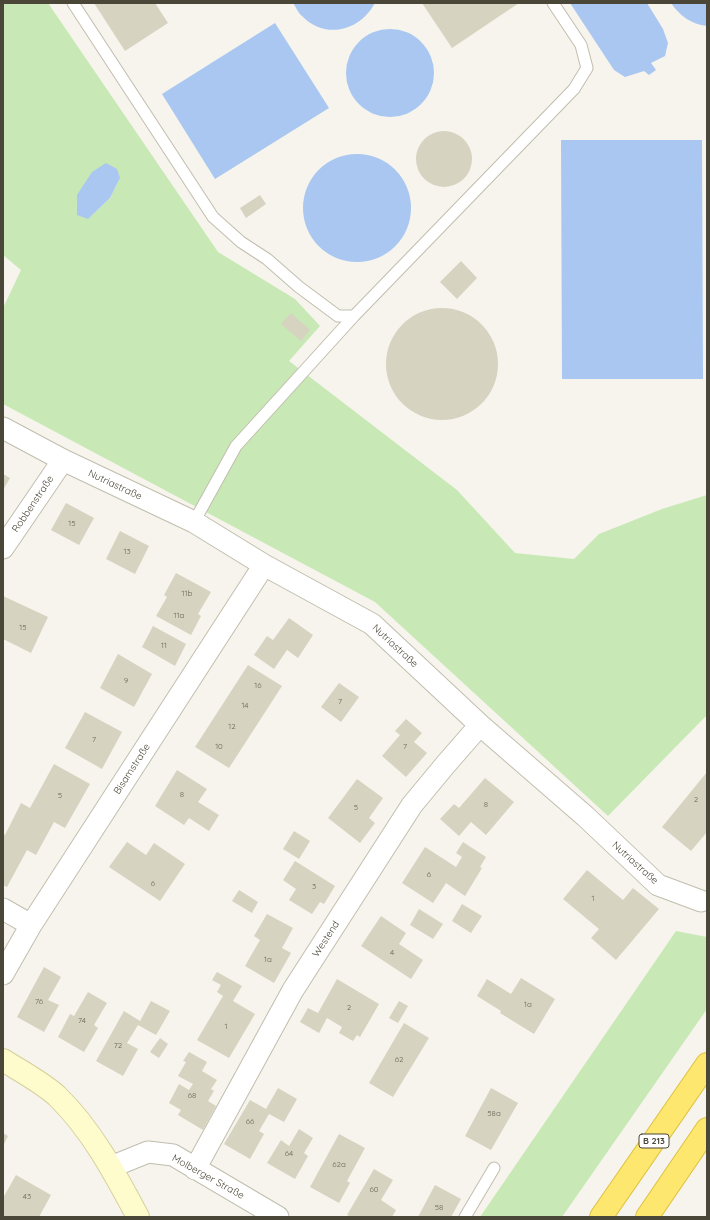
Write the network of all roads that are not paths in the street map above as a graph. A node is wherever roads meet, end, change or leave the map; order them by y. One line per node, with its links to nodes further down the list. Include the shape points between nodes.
1 (73, 3): 3 (lane, via 213,218 338,316)
2 (553, 3): 3 (lane, via 581,45 588,68 574,89)
3 (354, 316): 6 (lane, via 236,446)
4 (3, 428): 5 (street, Nutriastraße)
5 (64, 460): 6 (street, Nutriastraße); 7 (street, Robbenstraße)
6 (194, 522): 8 (street, Nutriastraße)
7 (3, 548)
8 (264, 565): 9 (street, Nutriastraße, via 372,624); 12 (street, Bisamstraße)
9 (480, 726): 10 (street, Nutriastraße, via 585,816 658,885); 19 (street, Westend, via 426,787 403,818 294,990)
10 (701, 901)
11 (3, 909): 12 (street)
12 (31, 925): 13 (street, Bisamstraße)
13 (3, 974)
14 (3, 1060): 17 (main road, via 56,1095 88,1132)
15 (707, 1064): 23 (highway, B 213)
16 (707, 1129): 24 (highway)
17 (111, 1167): 19 (street, Molberger Straße, via 148,1152 173,1155); 20 (main road)
18 (494, 1168): 22 (lane)
19 (195, 1169): 21 (street, Molberger Straße)
20 (138, 1217)
21 (278, 1217)
22 (465, 1217)
23 (602, 1217)
24 (647, 1217)

